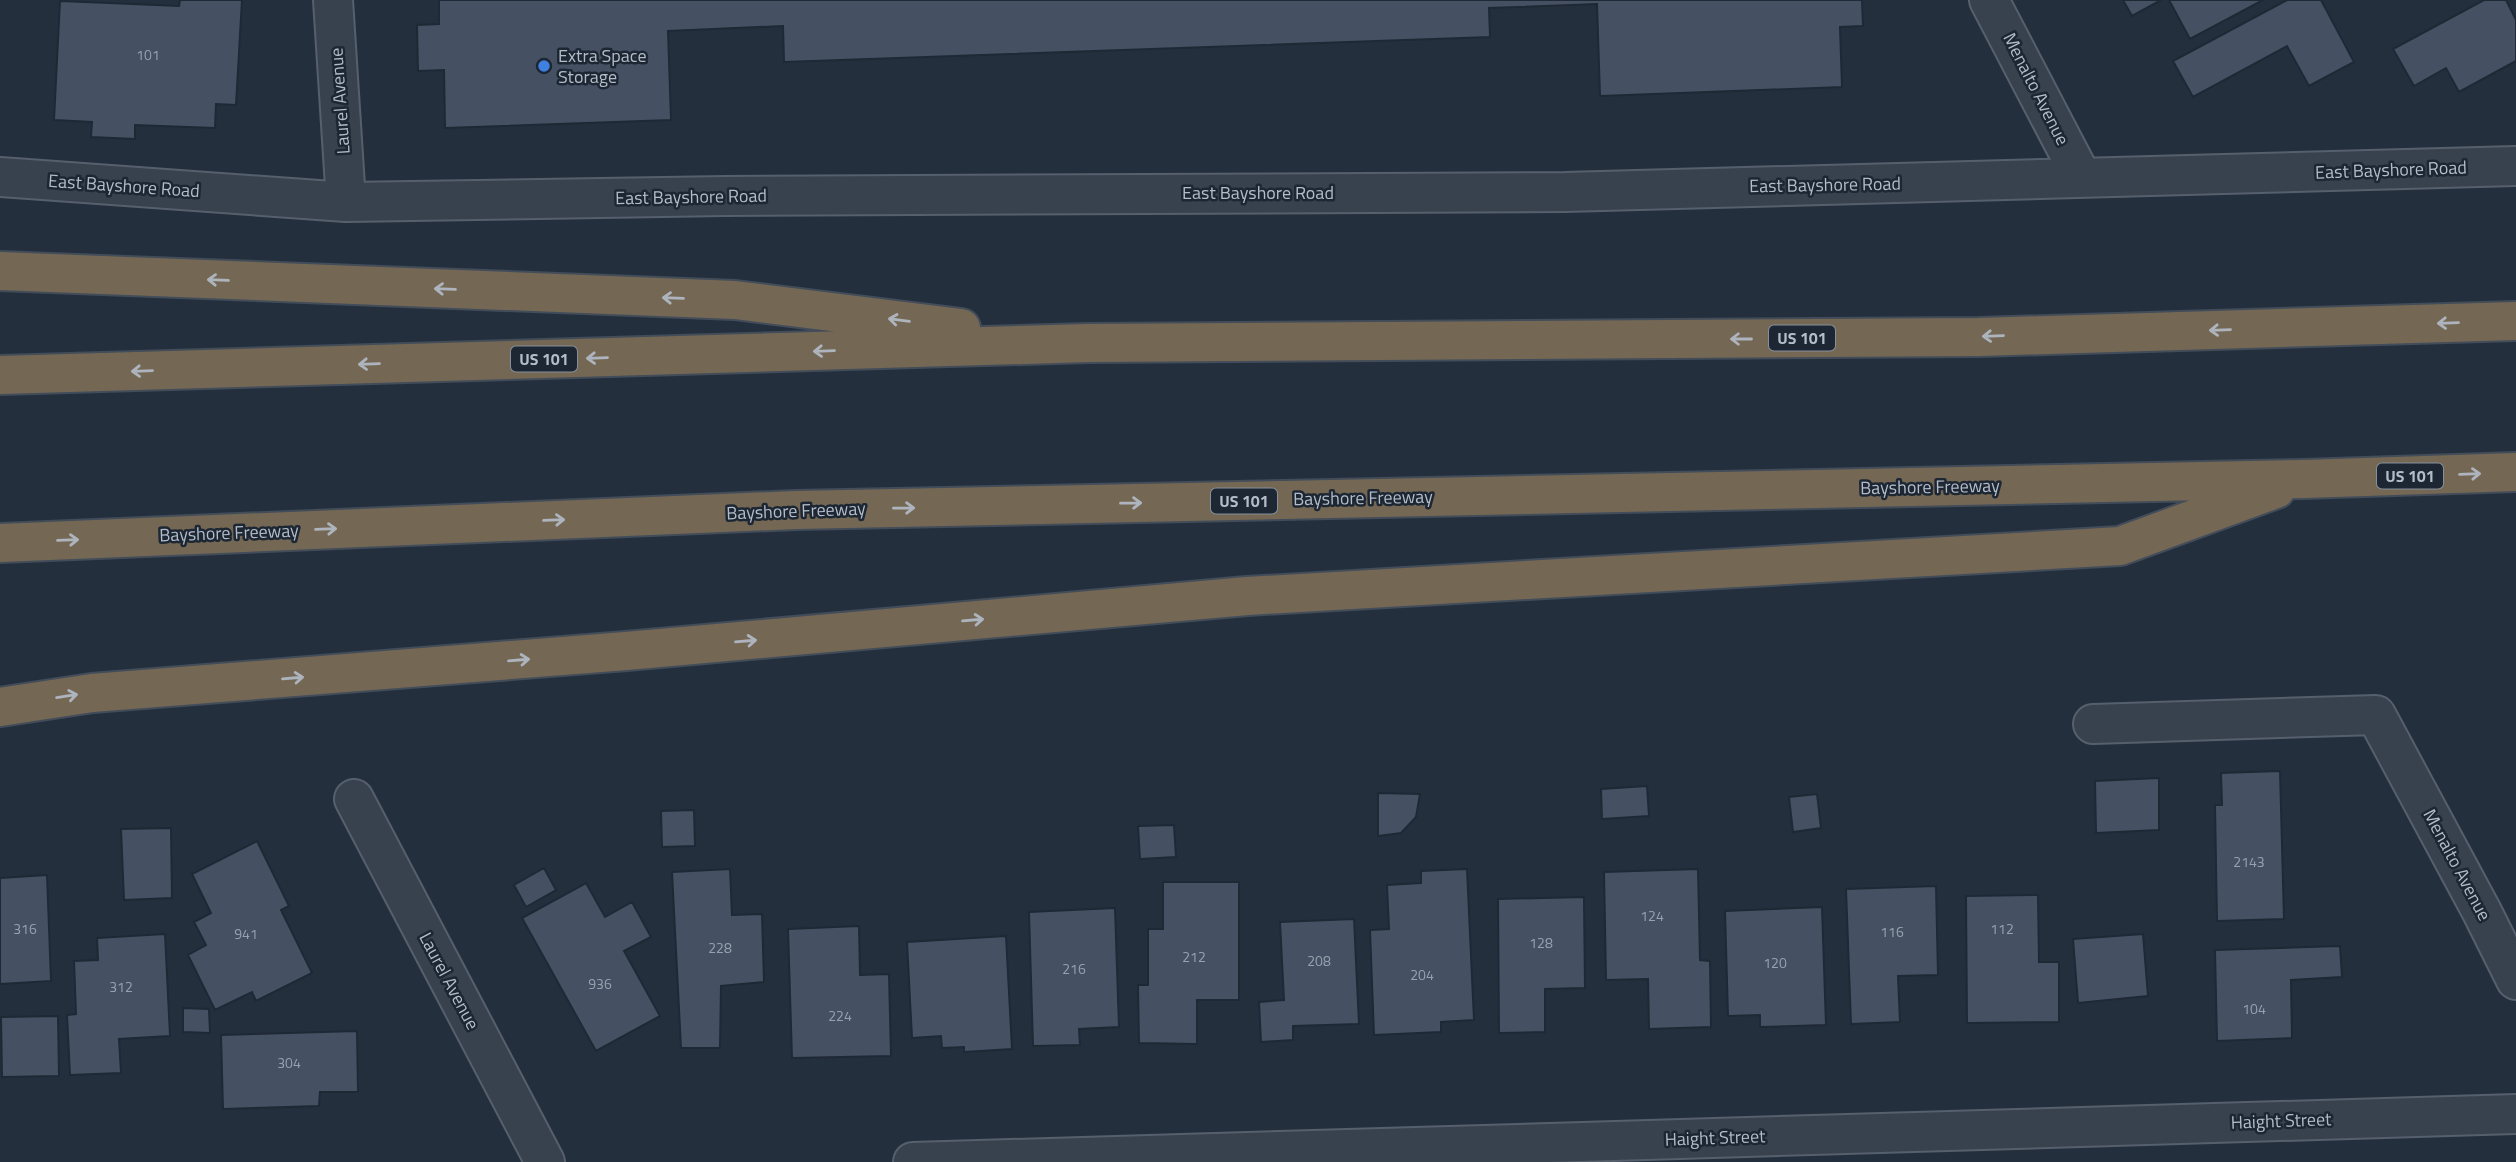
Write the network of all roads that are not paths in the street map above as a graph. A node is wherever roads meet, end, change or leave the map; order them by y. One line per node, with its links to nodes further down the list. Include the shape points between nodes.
1 (333, 0): 6 (street, Laurel Avenue)
2 (1989, 0): 5 (street, Menalto Avenue)
3 (2516, 166): 5 (street, East Bayshore Road)
4 (0, 177): 6 (street, East Bayshore Road)
5 (2082, 178): 6 (street, East Bayshore Road, via 1565,192)
6 (346, 202)
7 (0, 271): 9 (highway, one-way to 7, via 735,300)
8 (2516, 321): 9 (highway, US 101, one-way to 9, via 1979,337)
9 (1088, 343): 10 (highway, US 101, one-way to 10)
10 (0, 375)
11 (2516, 472): 12 (highway, Bayshore Freeway / US 101, one-way to 11)
12 (2304, 479): 13 (highway, Bayshore Freeway / US 101, one-way to 12, via 796,510); 14 (highway, one-way to 12, via 92,693 1247,596 2120,546)
13 (0, 543)
14 (0, 707)
15 (2093, 724): 17 (street, Menalto Avenue, via 2376,715)
16 (354, 799): 19 (street, Laurel Avenue)
17 (2516, 980)
18 (2516, 1114): 20 (street, Haight Street)
19 (545, 1162)
20 (913, 1162)

